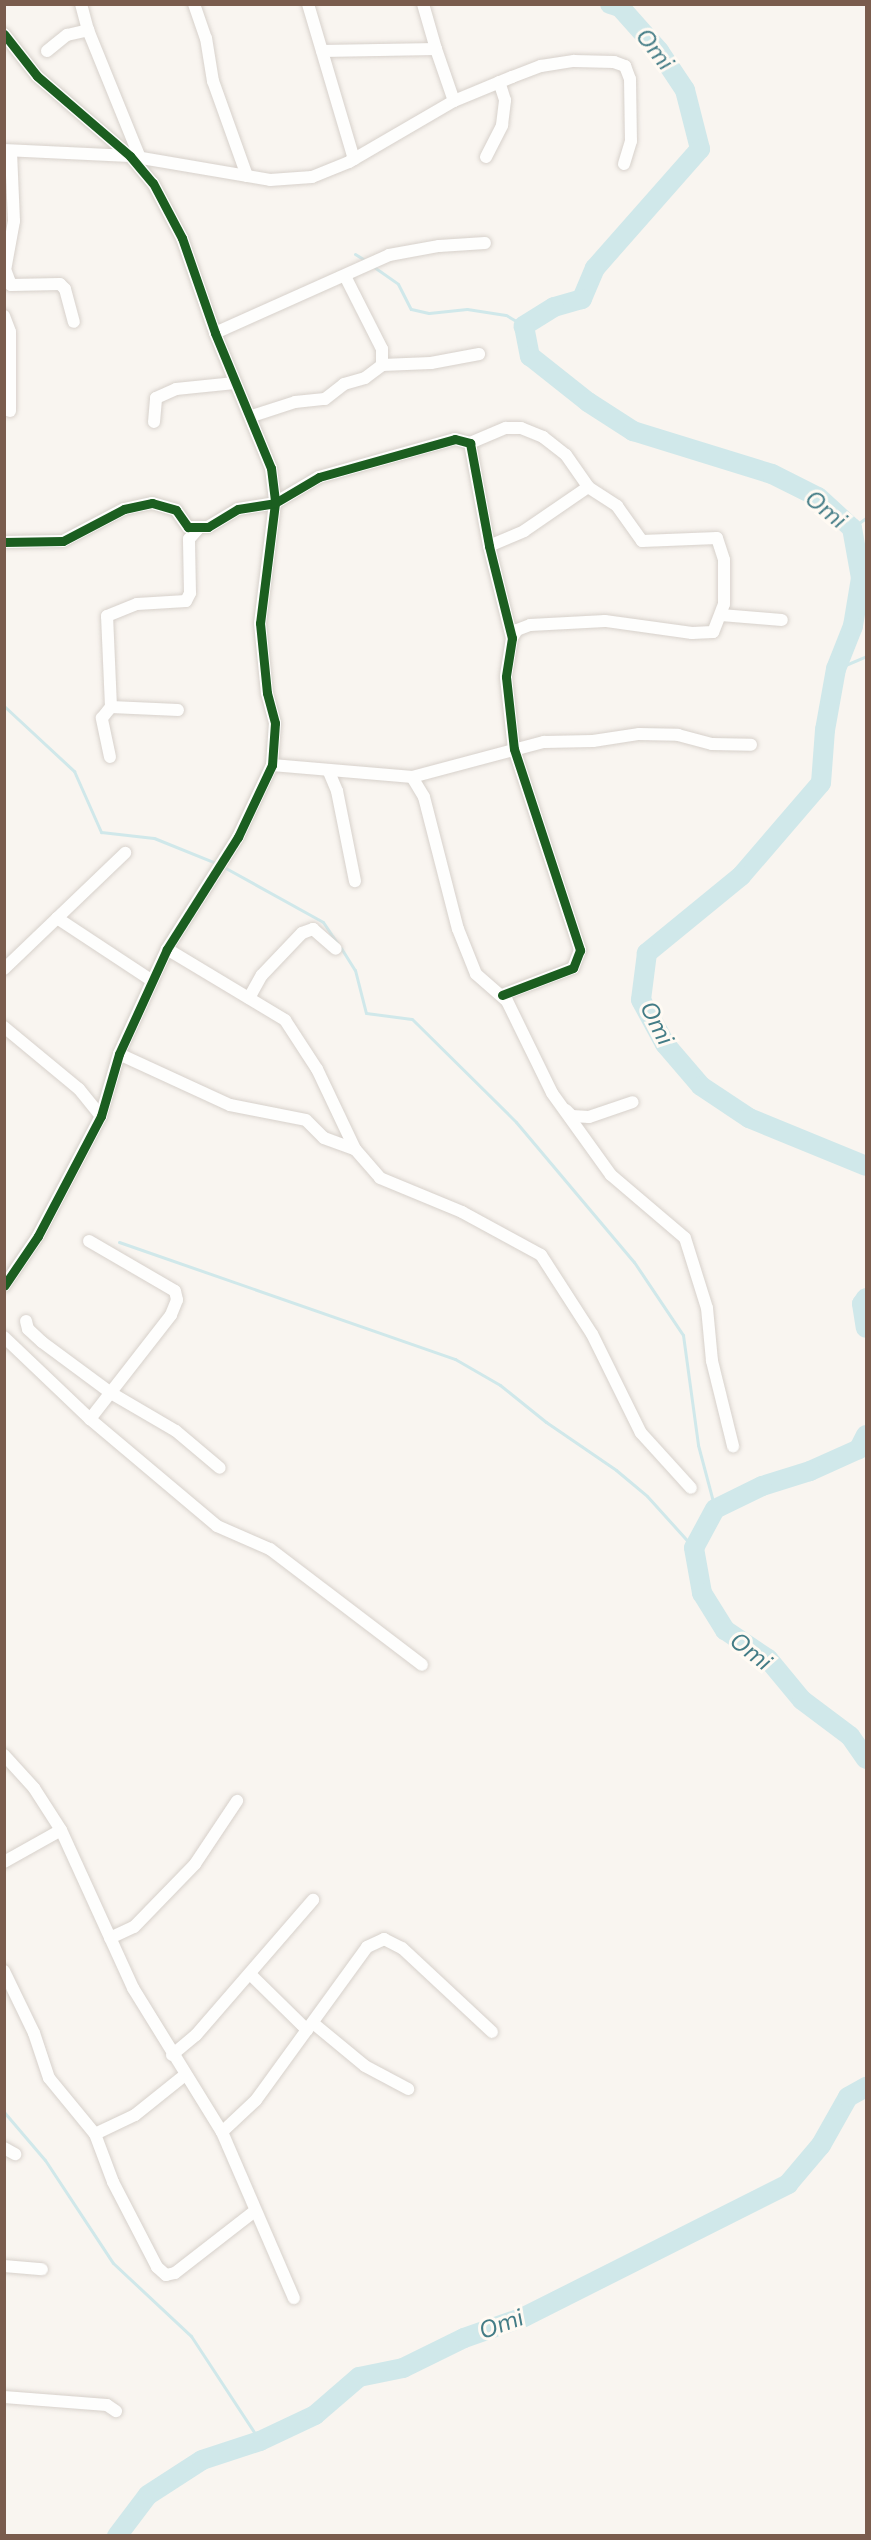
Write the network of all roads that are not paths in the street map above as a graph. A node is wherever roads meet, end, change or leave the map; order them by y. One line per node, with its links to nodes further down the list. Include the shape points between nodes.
1 (81, 4): 5 (street)
2 (194, 4): 17 (street, via 206,38 213,81)
3 (308, 4): 9 (street)
4 (423, 4): 7 (street)
5 (88, 30): 8 (street, via 67,35); 13 (street)
6 (4, 34): 13 (street, via 38,76)
7 (436, 49): 9 (street); 11 (street)
8 (47, 51)
9 (322, 51): 15 (street)
10 (499, 82): 11 (street); 14 (street, via 505,100 502,125); 16 (street, via 541,66 574,61 625,66 630,79 631,141)
11 (454, 101): 15 (street)
12 (8, 151): 13 (street); 19 (street, via 14,221)
13 (135, 157): 17 (street); 23 (street, via 182,238)
14 (486, 157)
15 (354, 159): 17 (street, via 312,177 270,180)
16 (624, 164)
17 (248, 176)
18 (485, 243): 20 (street, via 389,255)
19 (5, 274): 22 (street, via 11,285 60,284)
20 (346, 278): 23 (street); 25 (street, via 381,349)
21 (4, 316): 27 (street, via 10,332)
22 (74, 322)
23 (215, 333): 26 (street)
24 (478, 354): 25 (street, via 431,363)
25 (382, 365): 28 (street, via 364,378 344,384 325,399 295,402)
26 (235, 383): 28 (street); 29 (street, via 176,389 156,398)
27 (10, 411)
28 (252, 416): 32 (street, via 271,468)
29 (154, 422)
30 (470, 443): 31 (street, via 506,428 521,428 543,437 566,455); 32 (street, via 455,439 397,453 320,477); 35 (street)
31 (588, 487): 35 (street, via 524,531); 36 (street, via 617,506 642,541 717,538 724,560)
32 (275, 503): 33 (street, via 238,509); 44 (street, via 260,623 267,693 275,723)
33 (198, 529): 34 (street, via 188,526 176,510 153,503 124,509 63,541); 39 (street, via 189,539 190,593 186,601 137,604 107,616)
34 (4, 542)
35 (489, 546): 38 (street)
36 (721, 615): 37 (street); 38 (street, via 713,632 692,633 605,621 530,625 517,630)
37 (782, 620)
38 (512, 638): 42 (street, via 506,677)
39 (111, 707): 40 (street); 43 (street, via 102,718)
40 (178, 710)
41 (751, 745): 42 (street, via 639,734 593,741 544,742)
42 (514, 750): 46 (street); 54 (street, via 580,950 573,968)
43 (110, 757)
44 (272, 765): 45 (street); 50 (street, via 238,837)
45 (329, 772): 46 (street); 48 (street)
46 (412, 777): 54 (street, via 424,797 458,929 476,974)
47 (125, 853): 49 (street)
48 (355, 881)
49 (57, 918): 52 (street); 53 (street)
50 (167, 949): 53 (street); 55 (street)
51 (336, 949): 55 (street, via 313,929 302,933 262,975)
52 (4, 969)
53 (151, 980): 57 (street)
54 (502, 995): 59 (street)
55 (249, 998): 61 (street, via 272,1010 294,1031)
56 (4, 1028): 60 (street, via 79,1089)
57 (119, 1054): 60 (street); 61 (street, via 230,1105 306,1120 324,1138)
58 (633, 1102): 59 (street, via 589,1117 572,1116)
59 (563, 1107): 68 (street, via 611,1175 685,1238 707,1308 712,1360)
60 (101, 1116): 63 (street, via 38,1236)
61 (355, 1149): 70 (street, via 380,1178 462,1212 542,1255 592,1334 640,1432)
62 (89, 1241): 66 (street, via 175,1291 177,1300 171,1315)
63 (4, 1286)
64 (26, 1321): 66 (street, via 28,1329 42,1342)
65 (4, 1337): 67 (street)
66 (111, 1393): 67 (street); 69 (street, via 176,1431)
67 (90, 1419): 71 (street, via 218,1526 270,1549)
68 (733, 1446)
69 (220, 1468)
70 (691, 1488)
71 (422, 1665)
72 (4, 1755): 74 (street, via 34,1788)
73 (237, 1801): 77 (street, via 195,1864 134,1927)
74 (61, 1830): 75 (street); 77 (street)
75 (4, 1863)
76 (313, 1900): 79 (street)
77 (110, 1938): 82 (street)
78 (4, 1971): 86 (street, via 34,2033 49,2078)
79 (250, 1974): 80 (street); 82 (street, via 196,2035)
80 (310, 2027): 81 (street, via 367,1947 384,1939 402,1948); 84 (street, via 364,2066); 85 (street, via 256,2100)
81 (492, 2032)
82 (172, 2055): 83 (street)
83 (185, 2074): 85 (street); 86 (street, via 135,2115)
84 (408, 2089)
85 (222, 2132): 87 (street)
86 (95, 2134): 87 (street, via 113,2182 157,2267 166,2275 217,2244)
87 (255, 2211): 90 (street)
88 (4, 2266): 89 (street)
89 (42, 2269)
90 (294, 2298)
91 (4, 2397): 92 (street, via 107,2405)
92 (116, 2411)

